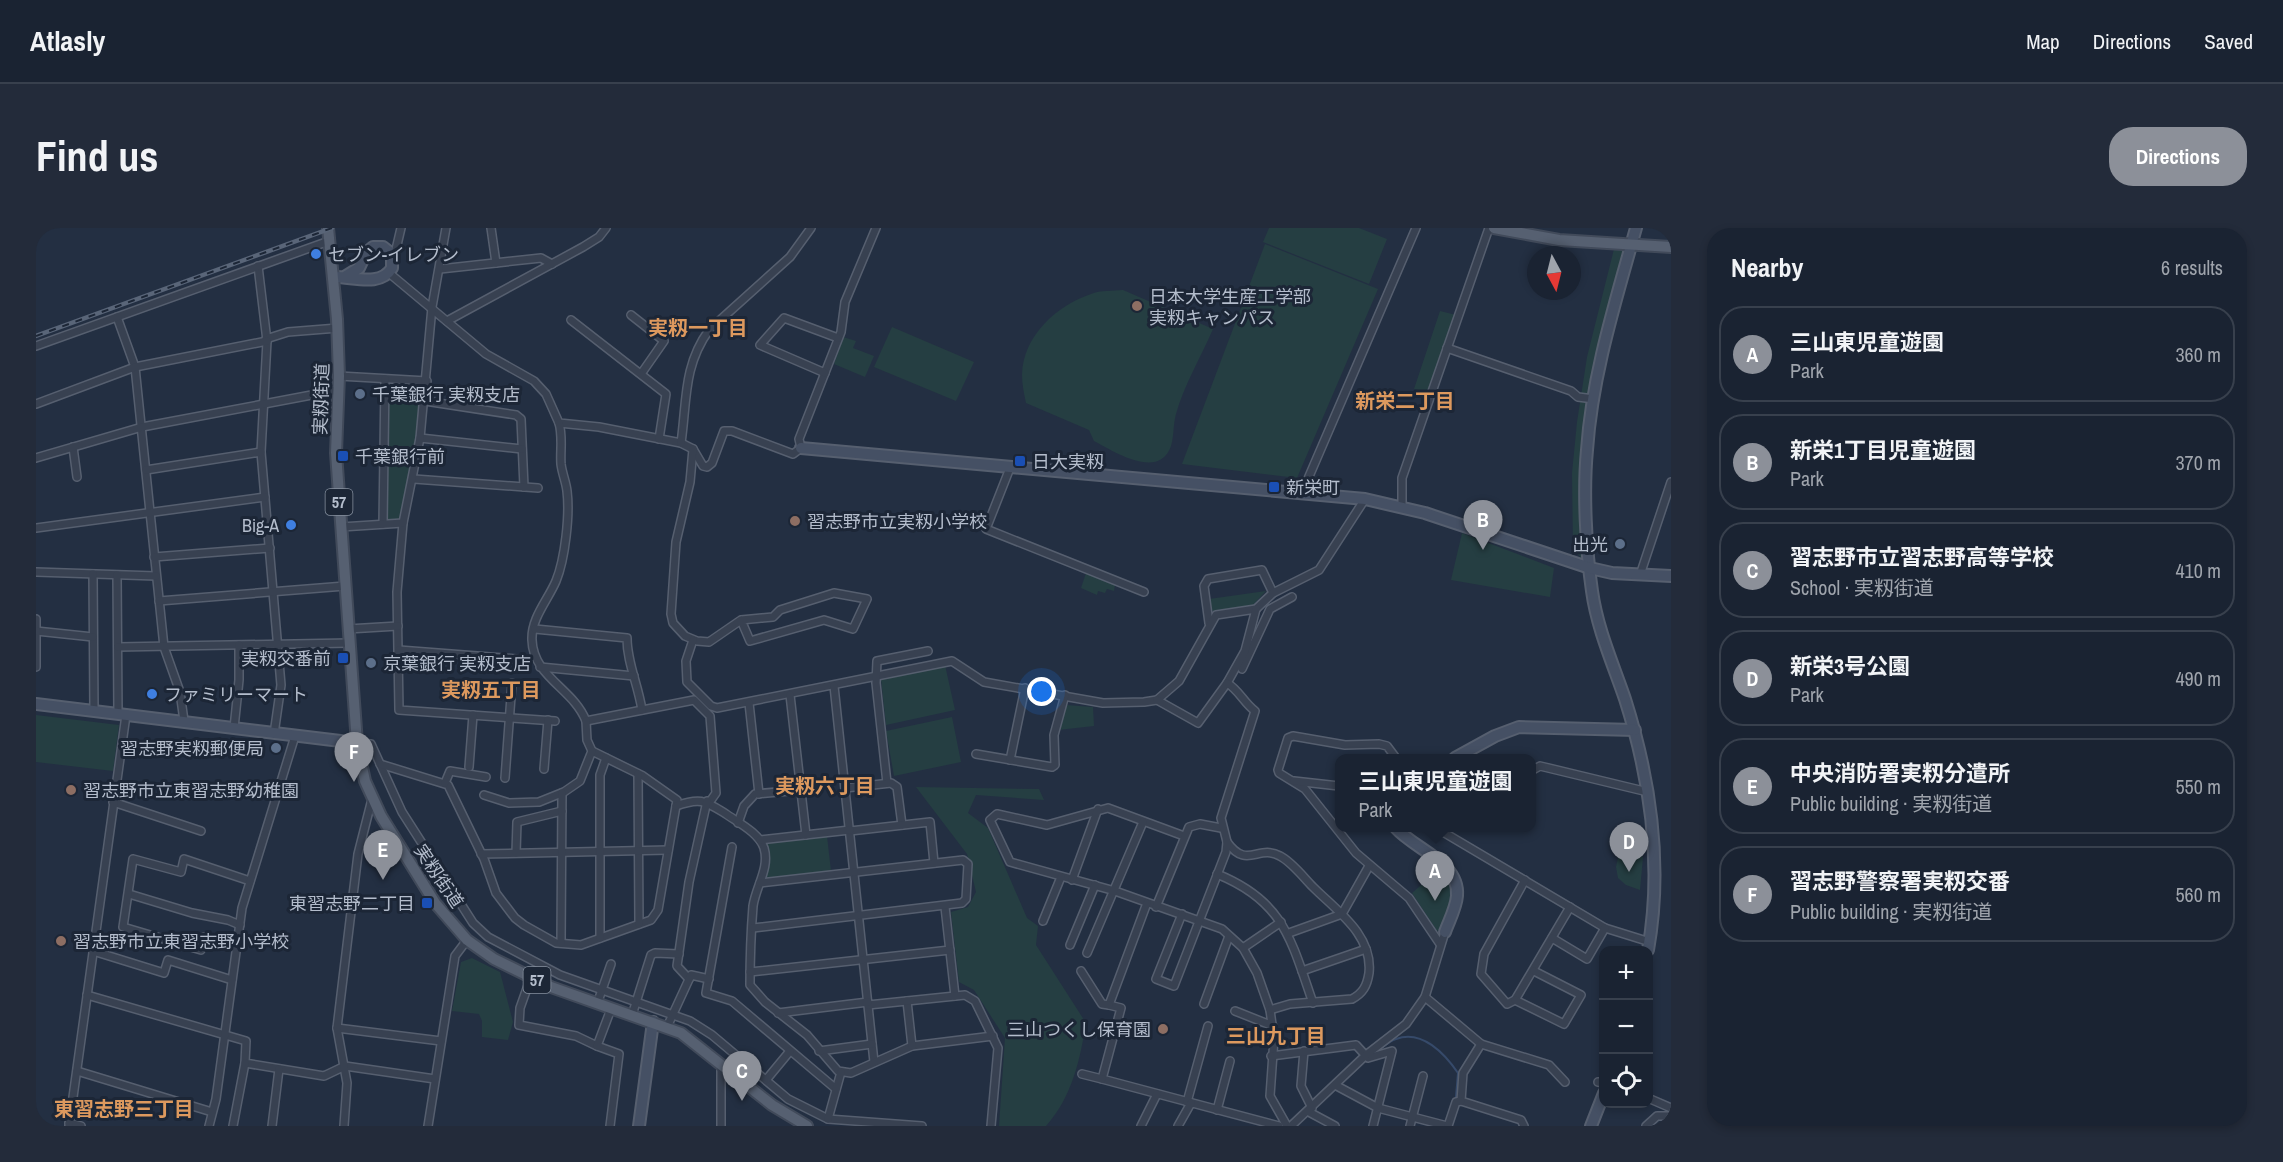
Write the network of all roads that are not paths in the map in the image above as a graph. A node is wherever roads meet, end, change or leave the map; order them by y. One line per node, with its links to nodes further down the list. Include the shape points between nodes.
1 (327, 228): 13 (main road, 実籾街道 / 57)
2 (400, 228): 16 (street)
3 (446, 228): 20 (street)
4 (491, 228): 17 (street)
5 (606, 228): 18 (street, via 599,237)
6 (811, 228): 49 (street, via 790,257 709,330 702,341 691,363)
7 (876, 228): 30 (street, via 845,302)
8 (1416, 228): 63 (street)
9 (1489, 228): 33 (street)
10 (1494, 228): 12 (main road)
11 (1636, 228): 14 (street)
12 (1542, 233): 14 (main road)
13 (329, 241): 19 (street); 23 (main road, 実籾街道 / 57)
14 (1631, 246): 15 (main road); 41 (street)
15 (1671, 247)
16 (394, 259): 21 (street); 22 (street, via 388,249 373,247 359,268)
17 (496, 263): 18 (street, via 541,258); 20 (street)
18 (552, 264): 28 (street)
19 (258, 266): 26 (street); 31 (street)
20 (440, 269): 24 (street)
21 (389, 273): 22 (street, via 355,280); 24 (street)
22 (346, 276): 23 (street)
23 (333, 278): 29 (main road, 実籾街道 / 57)
24 (432, 307): 28 (street); 39 (street)
25 (631, 315): 36 (street, via 664,341)
26 (117, 317): 32 (street); 34 (street)
27 (571, 320): 36 (street)
28 (447, 321): 45 (street, via 486,354 534,381 546,394)
29 (338, 328): 31 (street, via 288,332); 37 (main road, 実籾街道 / 57)
30 (838, 338): 35 (street); 35 (street, via 784,318 760,345)
31 (266, 340): 34 (street); 44 (street)
32 (36, 346)
33 (1447, 348): 41 (street, via 1571,391 1578,397); 66 (street, via 1402,478)
34 (135, 368): 43 (street); 46 (street)
35 (825, 373): 51 (street, via 799,439)
36 (640, 374): 48 (street, via 666,394)
37 (339, 376): 38 (street); 40 (main road, 実籾街道 / 57)
38 (385, 379): 39 (street); 69 (street)
39 (426, 381): 42 (street)
40 (338, 390): 44 (street); 70 (main road, 実籾街道 / 57, via 336,453)
41 (1594, 399): 74 (street, via 1586,452)
42 (425, 401): 47 (street); 52 (street, via 516,416 521,419)
43 (36, 404)
44 (264, 404): 46 (street); 54 (street)
45 (560, 423): 48 (street); 92 (street, via 561,467 568,494 564,548 556,580)
46 (142, 427): 50 (street); 57 (street)
47 (420, 438): 52 (street); 59 (street)
48 (658, 439): 49 (street)
49 (681, 443): 53 (street)
50 (73, 447): 55 (street); 58 (street)
51 (801, 448): 53 (street, via 793,454 724,431 707,467); 56 (street)
52 (522, 449): 61 (street)
53 (693, 449): 96 (street, via 676,542 671,614 677,630)
54 (261, 452): 57 (street); 64 (street)
55 (36, 458)
56 (1010, 468): 63 (street); 83 (street, via 986,529)
57 (146, 470): 67 (street)
58 (77, 477)
59 (414, 479): 61 (street); 68 (street)
60 (1671, 482): 78 (street)
61 (524, 487): 62 (street)
62 (538, 488)
63 (1301, 495): 65 (street)
64 (265, 497): 67 (street); 72 (street)
65 (1365, 499): 66 (street); 84 (street, via 1319,570)
66 (1402, 507): 74 (street)
67 (150, 513): 71 (street); 73 (street)
68 (404, 523): 69 (street); 91 (street)
69 (383, 524): 70 (street)
70 (341, 527): 81 (main road, 実籾街道 / 57)
71 (36, 528)
72 (270, 548): 73 (street); 82 (street)
73 (154, 557): 79 (street)
74 (1590, 568): 78 (street); 129 (street, via 1598,619)
75 (36, 572): 76 (street)
76 (93, 574): 77 (street); 95 (street)
77 (117, 575): 79 (street); 100 (street)
78 (1640, 575): 80 (street)
79 (156, 576): 86 (street)
80 (1671, 576)
81 (345, 585): 82 (street); 93 (main road, 実籾街道 / 57)
82 (274, 592): 86 (street); 99 (street)
83 (1144, 592)
84 (1273, 593): 87 (street); 90 (street, via 1262,570 1208,579 1204,586)
85 (1292, 597): 107 (street, via 1270,609)
86 (159, 601): 101 (street)
87 (1256, 609): 90 (street, via 1216,615); 111 (street, via 1245,651)
88 (36, 619): 94 (street)
89 (741, 620): 89 (street, via 750,641 824,620 853,629 867,599 834,593 780,610 774,617); 96 (street, via 709,642)
90 (1209, 623): 116 (street, via 1179,681)
91 (398, 626): 93 (street); 102 (street)
92 (534, 628): 106 (street, via 532,640); 108 (street, via 627,638 627,660)
93 (348, 629): 97 (main road, 実籾街道 / 57)
94 (36, 631): 95 (street); 105 (street)
95 (93, 637): 121 (street)
96 (693, 640): 119 (street, via 686,661 687,682)
97 (349, 643): 99 (street); 132 (main road, 実籾街道 / 57)
98 (239, 645): 99 (street); 101 (street); 128 (street)
99 (279, 645): 130 (street, via 281,685)
100 (118, 647): 101 (street); 122 (street)
101 (164, 647): 126 (street, via 180,692)
102 (399, 650): 104 (street); 124 (street, via 399,710)
103 (927, 651): 109 (street, via 877,661)
104 (516, 659)
105 (36, 667)
106 (540, 667): 108 (street); 127 (street, via 577,703)
107 (1242, 669)
108 (634, 676): 120 (street)
109 (877, 676): 112 (street); 113 (street, via 952,661 984,682); 148 (street)
110 (512, 682): 125 (street)
111 (1227, 683): 116 (street, via 1198,723); 165 (street, via 1255,711)
112 (834, 686): 114 (street); 150 (street)
113 (1025, 688): 115 (street); 138 (street)
114 (790, 695): 117 (street); 151 (street)
115 (1065, 695): 116 (street, via 1103,703); 138 (street, via 1054,735 1054,765)
116 (1157, 700)
117 (749, 703): 119 (street, via 724,708); 154 (street)
118 (36, 704): 121 (street)
119 (711, 706): 123 (street)
120 (642, 710): 123 (street, via 691,700); 127 (street)
121 (94, 711): 122 (street)
122 (122, 714): 126 (street); 157 (street)
123 (707, 714): 158 (street, via 716,793)
124 (473, 715): 125 (street); 140 (street)
125 (509, 718): 142 (street, via 551,721); 145 (street)
126 (184, 721): 128 (street)
127 (586, 721): 133 (street, via 586,740)
128 (234, 728): 130 (street)
129 (1635, 730): 136 (street, via 1519,727); 152 (street)
130 (274, 734): 131 (street)
131 (295, 736): 132 (street); 190 (street)
132 (357, 743): 139 (street, via 371,744); 156 (main road, 実籾街道 / 57, via 360,766)
133 (592, 751): 137 (street); 153 (street, via 580,781)
134 (976, 754): 138 (street)
135 (1393, 754): 146 (street, via 1387,746 1379,744 1345,745 1293,736 1288,738 1278,770)
136 (1464, 754)
137 (606, 758): 143 (street); 178 (street, via 600,775)
138 (1010, 760)
139 (380, 764): 147 (street); 236 (street, via 402,812 478,930 560,975)
140 (469, 767)
141 (1536, 768): 152 (street, via 1540,766)
142 (544, 769)
143 (638, 774): 159 (street, via 677,800); 179 (street)
144 (486, 777): 147 (street, via 450,771)
145 (505, 778)
146 (1293, 781): 149 (street); 166 (street, via 1305,789)
147 (445, 783): 182 (street, via 453,792)
148 (887, 783): 150 (street); 164 (street, via 897,787)
149 (1335, 786)
150 (845, 788): 167 (street)
151 (801, 790): 154 (street); 172 (street)
152 (1648, 792): 219 (street, via 1655,872)
153 (562, 793): 155 (street, via 539,802 519,803); 161 (street)
154 (759, 794): 163 (street, via 748,800)
155 (484, 795)
156 (372, 799): 214 (main road, 実籾街道 / 57, via 435,903); 258 (street, via 358,854)
157 (113, 802): 168 (street); 223 (street)
158 (708, 802): 159 (street, via 693,800); 163 (street); 225 (street, via 689,882)
159 (676, 806): 177 (street)
160 (1098, 809): 162 (street, via 1108,808); 187 (street, via 1047,825 997,813 990,820 1010,862); 188 (street)
161 (562, 811): 180 (street); 181 (street, via 516,822)
162 (1143, 822): 173 (street); 193 (street)
163 (738, 823): 174 (street)
164 (902, 825): 167 (street); 183 (street, via 930,822)
165 (1221, 828): 173 (street, via 1194,824); 175 (street)
166 (1335, 828)
167 (850, 830): 172 (street); 185 (street)
168 (201, 831)
169 (1338, 832): 184 (street)
170 (1401, 832): 209 (street, via 1442,864 1454,880 1457,899)
171 (1443, 832): 189 (street)
172 (806, 835): 174 (street)
173 (1184, 836): 196 (street)
174 (760, 840): 191 (street, via 765,851)
175 (1227, 842): 186 (street); 200 (street, via 1233,851 1247,857 1264,853 1282,856)
176 (732, 848): 234 (street)
177 (668, 850): 179 (street); 205 (street, via 658,910 651,920)
178 (600, 851): 179 (street); 180 (street); 212 (street)
179 (639, 851): 205 (street)
180 (562, 852): 181 (street); 215 (street)
181 (516, 853): 182 (street)
182 (481, 854): 215 (street, via 496,893 515,918)
183 (934, 863): 185 (street); 197 (street, via 963,860 968,864 966,899)
184 (1369, 866): 200 (street); 217 (street, via 1409,898)
185 (854, 872): 191 (street); 201 (street)
186 (1217, 874): 202 (street); 204 (street, via 1241,884 1268,905)
187 (1061, 877): 188 (street); 203 (street)
188 (1072, 880): 192 (street)
189 (1525, 880): 198 (street); 240 (street, via 1484,954 1481,974 1507,1004)
190 (249, 881): 194 (street, via 184,859 181,872 134,859); 206 (street)
191 (760, 883): 207 (street, via 753,905)
192 (1095, 885): 193 (street); 216 (street)
193 (1115, 891): 195 (street); 224 (street)
194 (129, 894): 206 (street); 218 (street, via 123,927 201,950 204,937)
195 (1147, 903): 196 (street); 247 (street)
196 (1156, 906): 199 (street)
197 (945, 907): 201 (street); 222 (street)
198 (1570, 907): 208 (street); 213 (street)
199 (1182, 914): 202 (street); 202 (street, via 1156,979 1174,986)
200 (1342, 914): 210 (street); 221 (street)
201 (859, 916): 207 (street); 226 (street)
202 (1200, 920): 211 (street, via 1222,928)
203 (1043, 921)
204 (1281, 922): 210 (street); 220 (street)
205 (639, 924): 212 (street)
206 (240, 926): 218 (street)
207 (753, 928): 231 (street)
208 (1605, 928): 213 (street, via 1587,960); 219 (street)
209 (1445, 932): 217 (street)
210 (1289, 933): 229 (street)
211 (1229, 936): 220 (street); 246 (street)
212 (600, 938): 215 (street, via 581,945)
213 (1552, 938): 230 (street)
214 (466, 940): 232 (main road, 実籾街道 / 57); 261 (street, via 454,956)
215 (561, 943)
216 (1070, 945)
217 (1440, 945): 239 (street)
218 (236, 946): 235 (street)
219 (1649, 946)
220 (1243, 948): 249 (street)
221 (1366, 949): 229 (street); 243 (street, via 1370,966 1360,994 1352,999)
222 (950, 950): 226 (street); 238 (street)
223 (93, 951): 235 (street, via 164,973 168,960); 237 (street)
224 (1087, 953)
225 (679, 954): 233 (street, via 677,966); 241 (street, via 651,955)
226 (863, 960): 231 (street); 245 (street)
227 (610, 964): 236 (street)
228 (1081, 971): 247 (street, via 1102,1004)
229 (1302, 971): 243 (street)
230 (1534, 971): 240 (street); 240 (street, via 1581,995 1564,1024)
231 (750, 972): 252 (street, via 750,984)
232 (531, 977): 244 (main road, 実籾街道 / 57); 264 (street, via 520,1008 519,1025 576,1036)
233 (689, 979): 234 (street, via 691,975); 251 (street)
234 (709, 979): 266 (street, via 706,993 732,1001)
235 (232, 980): 259 (street)
236 (602, 991): 241 (street); 244 (street)
237 (87, 995): 259 (street); 277 (street)
238 (955, 996): 242 (street); 260 (street, via 965,995 975,1001)
239 (1425, 997): 263 (street); 269 (street, via 1406,1024)
240 (1515, 1000)
241 (636, 1001): 251 (street); 253 (street)
242 (907, 1001): 245 (street); 265 (street)
243 (1313, 1002): 249 (street)
244 (597, 1004): 248 (main road, 実籾街道 / 57)
245 (868, 1004): 252 (street); 262 (street)
246 (1204, 1004)
247 (1109, 1005): 282 (street, via 1121,1008)
248 (611, 1009): 253 (main road, 実籾街道 / 57); 264 (street)
249 (1270, 1010): 256 (street)
250 (1235, 1011): 256 (street)
251 (673, 1013): 257 (street); 283 (street, via 712,1035)
252 (778, 1013): 267 (street, via 807,1035)
253 (632, 1015): 254 (main road, 実籾街道 / 57)
254 (653, 1022): 257 (main road, 実籾街道 / 57); 310 (street)
255 (1208, 1026): 290 (street)
256 (1273, 1026): 270 (street)
257 (667, 1027): 274 (main road, 実籾街道 / 57, via 693,1041)
258 (337, 1028): 261 (street); 275 (street)
259 (225, 1036): 273 (street, via 246,1041); 296 (street)
260 (993, 1036): 265 (street); 314 (street, via 998,1048)
261 (441, 1041): 281 (street)
262 (872, 1044): 267 (street); 272 (street)
263 (1481, 1044): 284 (street, via 1549,1065); 289 (street, via 1463,1074)
264 (597, 1046): 309 (street, via 619,1054)
265 (912, 1046): 272 (street)
266 (790, 1051): 283 (street); 286 (street)
267 (819, 1051): 278 (street)
268 (1304, 1051): 269 (street, via 1356,1045); 270 (street); 295 (street, via 1301,1086)
269 (1366, 1055): 285 (street); 292 (street, via 1372,1058 1392,1051)
270 (1271, 1056): 318 (street, via 1270,1096)
271 (1230, 1061): 294 (street)
272 (874, 1062): 278 (street, via 851,1073)
273 (244, 1063): 276 (street); 305 (street)
274 (721, 1065): 311 (street); 312 (main road, 実籾街道 / 57, via 772,1105)
275 (345, 1066): 276 (street, via 324,1076); 281 (street); 307 (street)
276 (279, 1069): 306 (street)
277 (76, 1071): 296 (street); 301 (street)
278 (841, 1072): 286 (street)
279 (1082, 1074): 282 (street)
280 (1423, 1076): 299 (street)
281 (435, 1079): 308 (street)
282 (1102, 1079): 287 (street)
283 (766, 1080): 300 (street, via 788,1099)
284 (1565, 1082)
285 (1335, 1085): 292 (street); 295 (street)
286 (836, 1089): 300 (street)
287 (1157, 1094): 290 (street); 315 (street)
288 (1653, 1100): 293 (street)
289 (1461, 1101): 323 (street, via 1456,1102); 324 (street, via 1521,1120)
290 (1189, 1102): 294 (street); 316 (street)
291 (1599, 1106): 325 (street)
292 (1378, 1108): 299 (street); 321 (street)
293 (1671, 1108)
294 (1217, 1110): 298 (street)
295 (1310, 1110): 319 (street); 320 (street)
296 (212, 1112): 304 (street)
297 (1671, 1116): 326 (street, via 1657,1116)
298 (1243, 1117): 302 (street); 317 (street)
299 (1413, 1117): 322 (street); 323 (street)
300 (828, 1119): 313 (street)
301 (69, 1125): 303 (street)
302 (1274, 1125)
303 (81, 1126)
304 (209, 1126)
305 (233, 1126)
306 (272, 1126)
307 (344, 1126)
308 (428, 1126)
309 (610, 1126)
310 (639, 1126)
311 (721, 1126)
312 (807, 1126)
313 (922, 1126)
314 (991, 1126)
315 (1141, 1126)
316 (1178, 1126)
317 (1239, 1126)
318 (1287, 1126)
319 (1292, 1126)
320 (1335, 1126)
321 (1373, 1126)
322 (1410, 1126)
323 (1447, 1126)
324 (1524, 1126)
325 (1591, 1126)
326 (1646, 1126)

